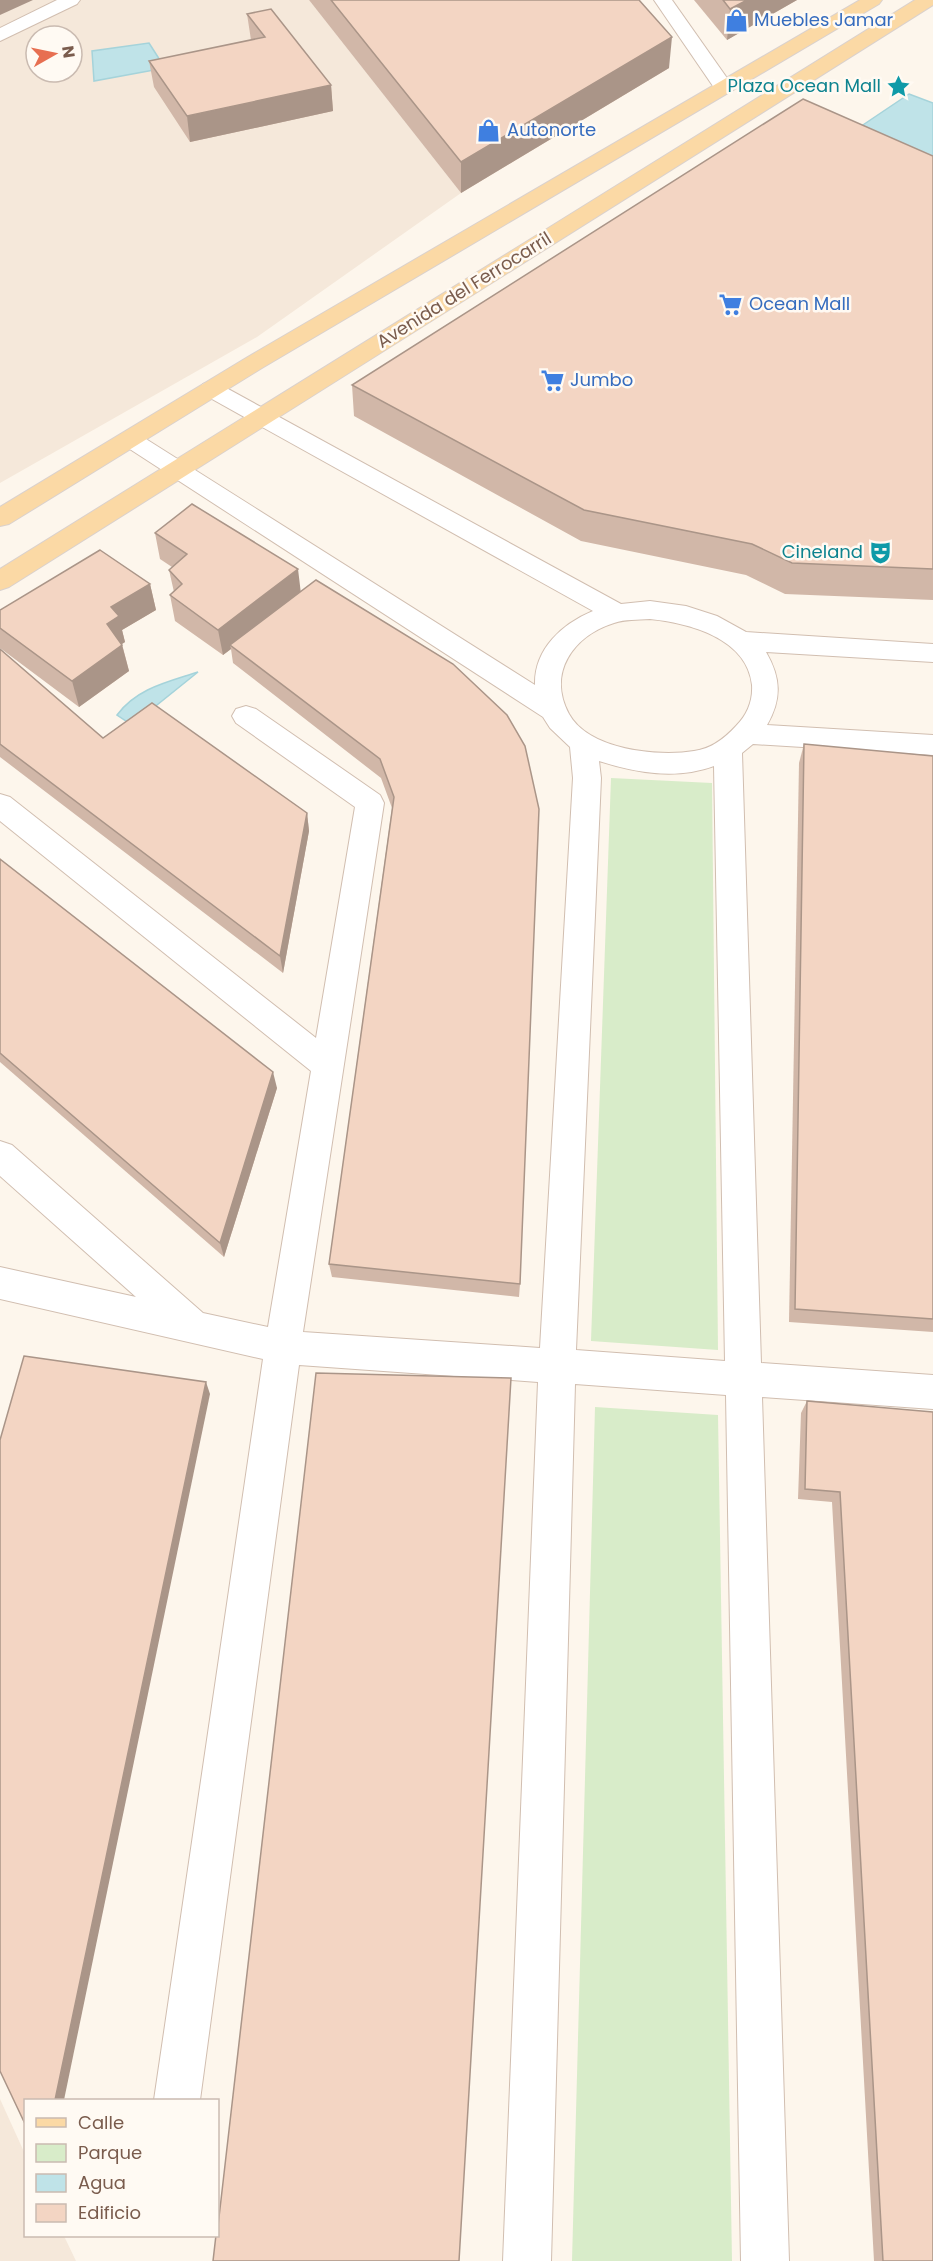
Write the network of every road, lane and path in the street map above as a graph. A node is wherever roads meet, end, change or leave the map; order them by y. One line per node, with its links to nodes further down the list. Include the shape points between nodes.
1 (71, 0): 5 (street)
2 (663, 0): 6 (street)
3 (873, 0): 6 (main road, Avenida del Ferrocarril)
4 (928, 0): 8 (main road, Avenida del Ferrocarril)
5 (0, 34)
6 (724, 88): 7 (main road, Avenida del Ferrocarril)
7 (211, 389): 8 (street); 9 (main road, Avenida del Ferrocarril)
8 (260, 418): 10 (main road, Avenida del Ferrocarril); 13 (street)
9 (130, 439): 10 (street); 11 (main road, Avenida del Ferrocarril)
10 (177, 470): 12 (main road, Avenida del Ferrocarril); 16 (street)
11 (0, 518)
12 (0, 581)
13 (617, 613): 14 (street, via 684,613 715,624); 16 (street, via 587,624 564,640 550,662 547,686)
14 (741, 641): 15 (street); 19 (street, via 759,663 766,687 763,712)
15 (933, 653)
16 (555, 711): 18 (street)
17 (246, 717): 22 (street, via 370,802)
18 (583, 741): 19 (street, via 609,755 639,763 670,765 701,760); 27 (street, via 587,778)
19 (738, 742): 20 (street); 28 (street)
20 (933, 745)
21 (0, 805): 22 (street)
22 (328, 1066): 26 (street)
23 (0, 1155): 25 (street)
24 (0, 1283): 25 (street)
25 (194, 1327): 26 (street)
26 (283, 1347): 27 (street); 30 (street)
27 (557, 1365): 28 (street); 31 (street)
28 (743, 1379): 29 (street); 32 (street)
29 (933, 1392)
30 (177, 2099)
31 (527, 2261)
32 (765, 2261)

